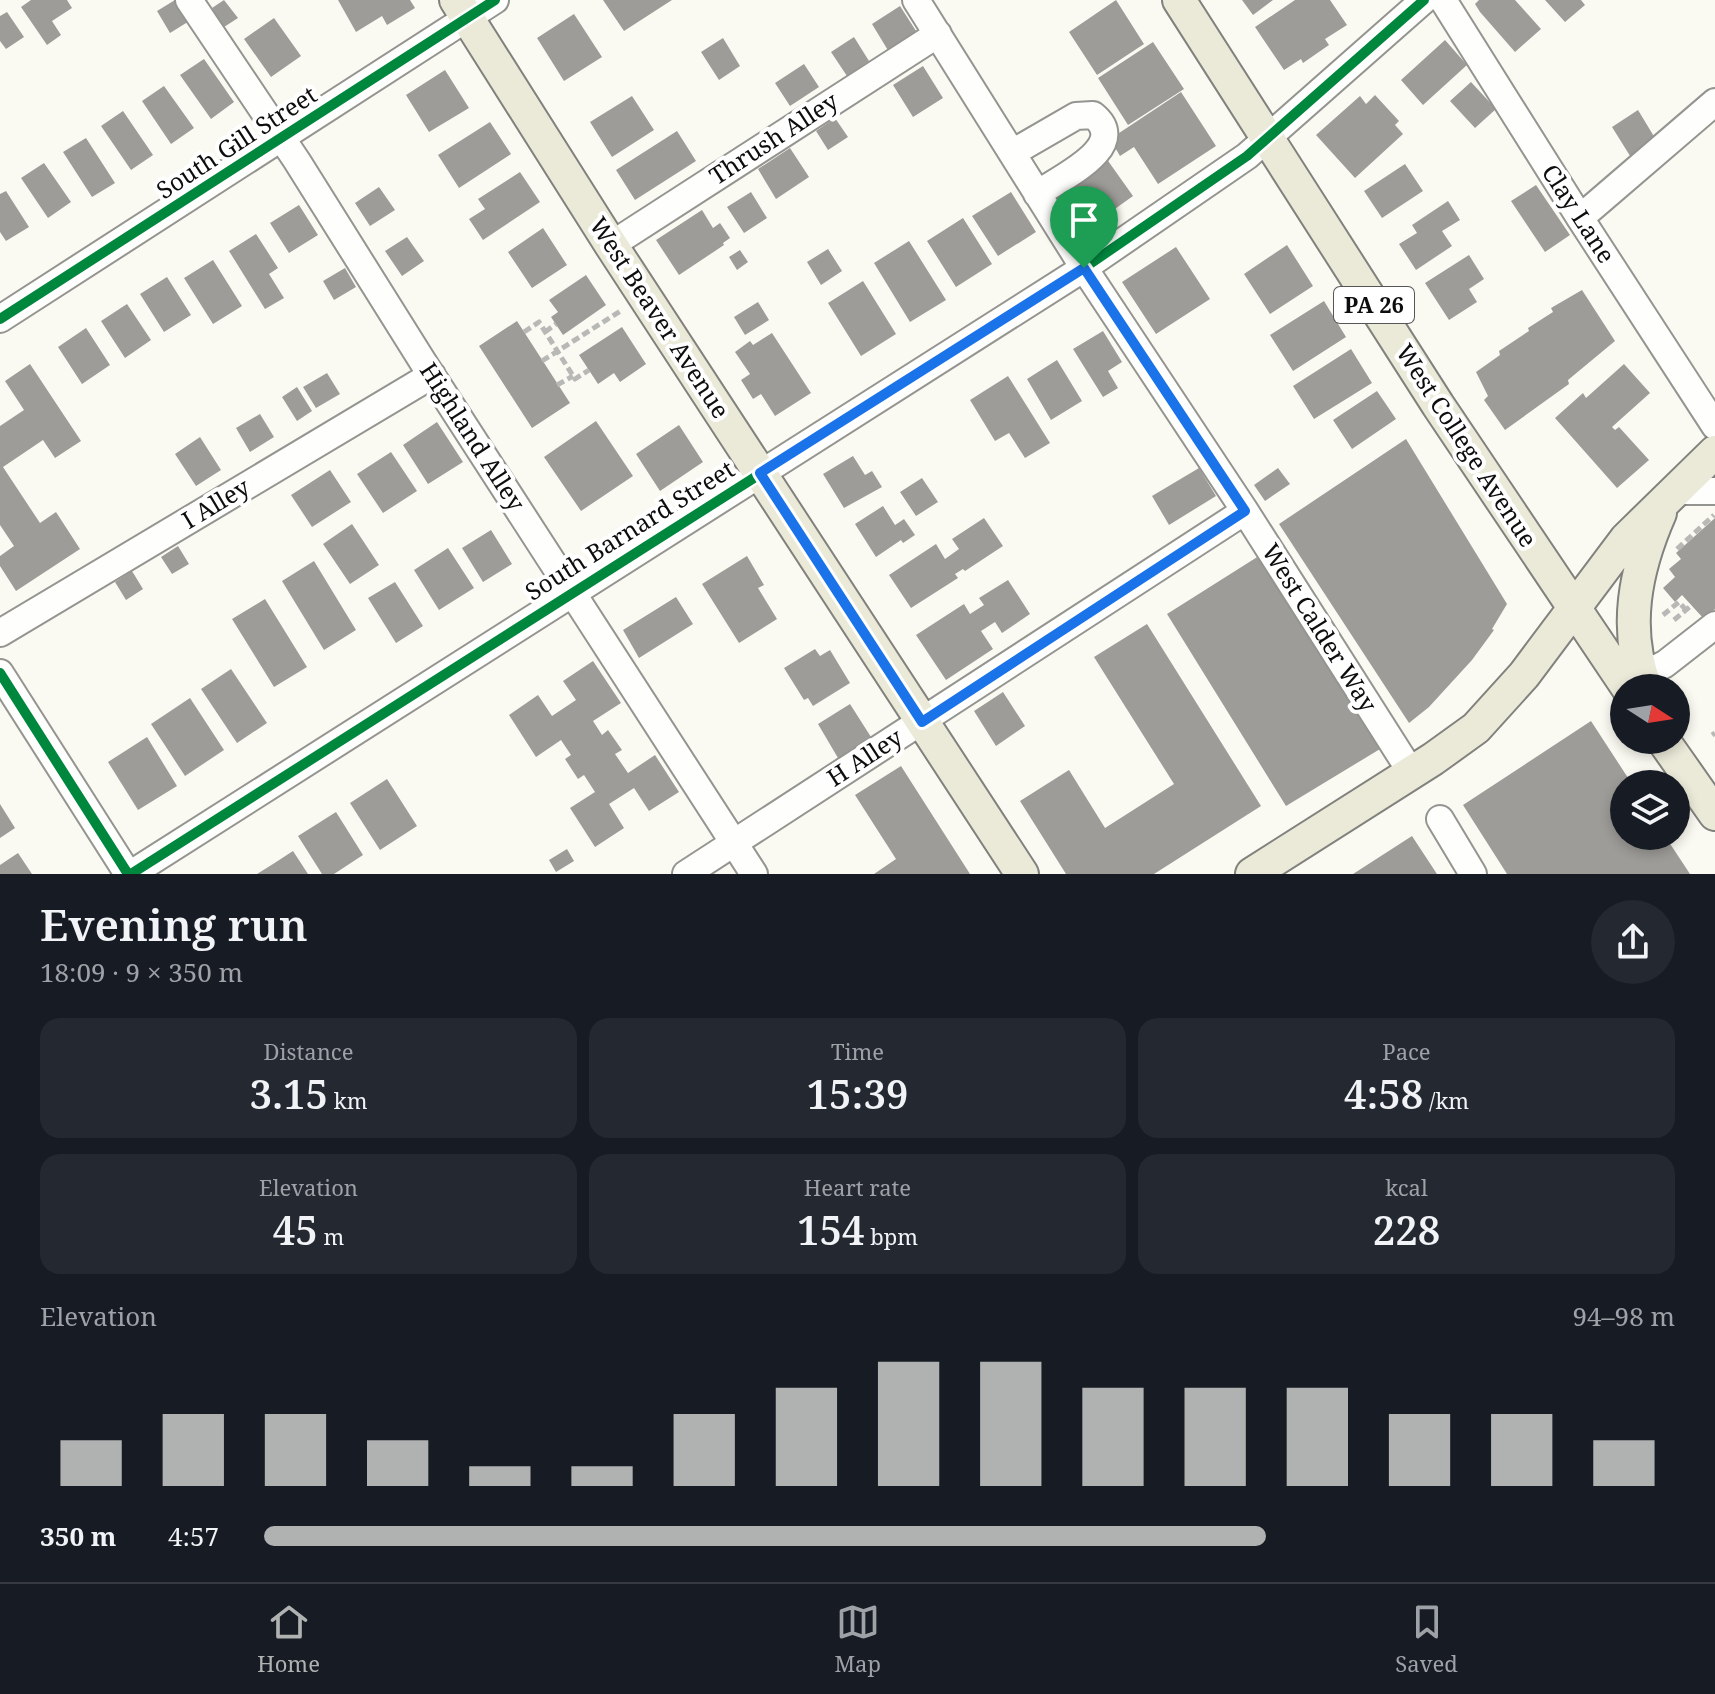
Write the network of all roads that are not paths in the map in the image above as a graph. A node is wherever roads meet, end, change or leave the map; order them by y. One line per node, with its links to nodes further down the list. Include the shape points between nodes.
1 (189, 0): 10 (street, Highland Alley)
2 (495, 0): 7 (street, South Gill Street)
3 (916, 0): 8 (street, West Calder Way)
4 (1179, 0): 11 (main road, West College Avenue / PA 26)
5 (1424, 0): 11 (street, South Barnard Street)
6 (1443, 0): 14 (street, Clay Lane)
7 (462, 9): 10 (street, South Gill Street); 15 (main road, West Beaver Avenue)
8 (938, 34): 12 (street, West Calder Way); 15 (street, Thrush Alley)
9 (1715, 102): 14 (street)
10 (281, 139): 17 (street, South Gill Street); 18 (street, Highland Alley)
11 (1268, 139): 16 (street, South Barnard Street); 26 (main road, West College Avenue / PA 26)
12 (1012, 153): 13 (street, West Calder Way); 13 (street, via 1076,116 1093,115 1105,129 1098,153)
13 (1037, 194): 16 (street, West Calder Way)
14 (1580, 218): 19 (street, Clay Lane)
15 (611, 245): 21 (main road, West Beaver Avenue)
16 (1084, 268): 21 (street, South Barnard Street); 24 (street, West Calder Way)
17 (0, 319)
18 (432, 375): 25 (street, Highland Alley); 28 (street, I Alley)
19 (1715, 426)
20 (1715, 452): 22 (main road)
21 (760, 473): 25 (street, South Barnard Street); 33 (main road, West Beaver Avenue)
22 (1673, 491): 23 (street); 26 (main road, via 1632,532); 31 (main road, via 1649,537 1634,596)
23 (1715, 491)
24 (1245, 511): 33 (street, H Alley); 35 (street, West Calder Way)
25 (573, 591): 38 (street, Highland Alley); 39 (street, South Barnard Street)
26 (1574, 608): 30 (main road, West College Avenue / PA 26); 35 (main road, via 1494,710)
27 (1715, 625): 32 (street)
28 (0, 633)
29 (0, 673): 39 (street)
30 (1630, 674)
31 (1638, 674)
32 (1652, 674)
33 (922, 722): 38 (street, H Alley); 42 (main road, West Beaver Avenue)
34 (1673, 754): 36 (main road)
35 (1411, 772): 43 (main road)
36 (1715, 814)
37 (1440, 819): 44 (street)
38 (734, 843): 40 (street, H Alley); 41 (street, Highland Alley)
39 (130, 874)
40 (686, 874)
41 (754, 874)
42 (1022, 874)
43 (1252, 874)
44 (1473, 874)

